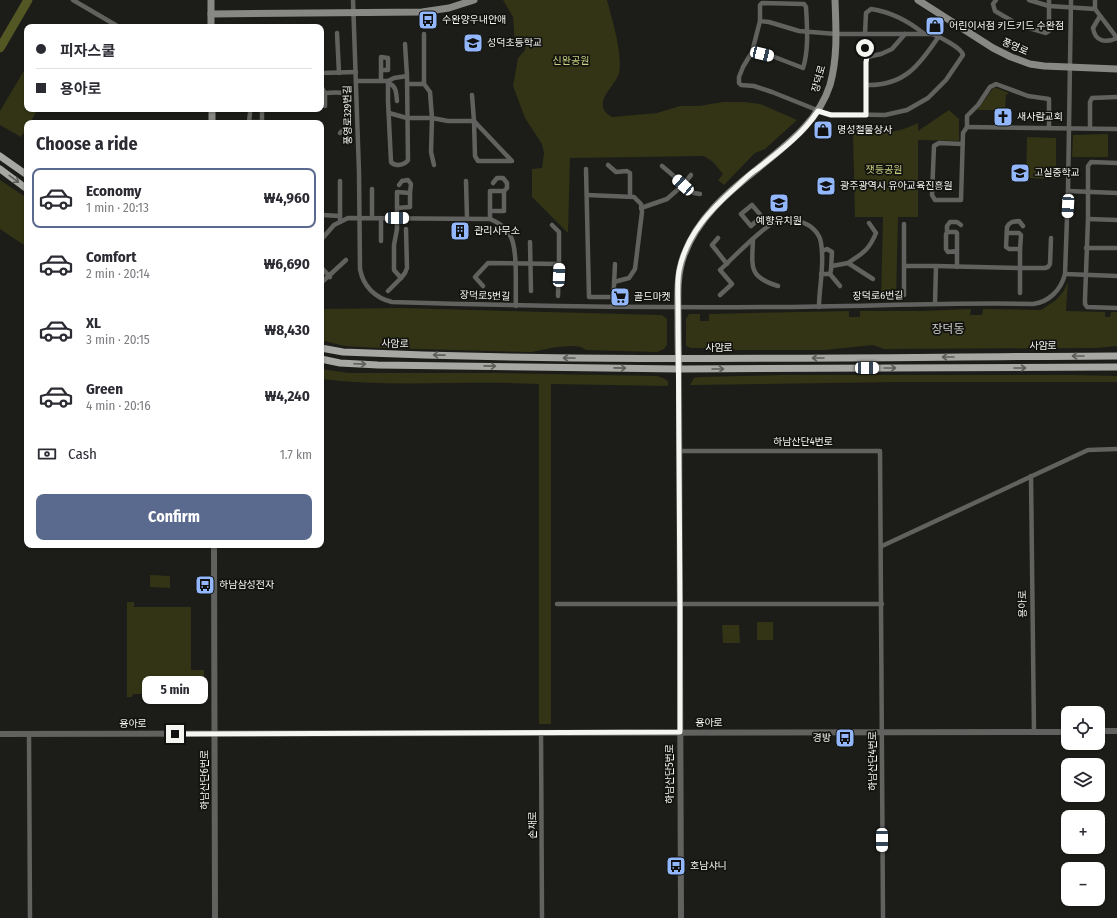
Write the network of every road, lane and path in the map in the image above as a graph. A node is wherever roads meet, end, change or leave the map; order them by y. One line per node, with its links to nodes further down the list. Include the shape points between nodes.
1 (73, 0): 19 (street)
2 (211, 0): 16 (main road)
3 (353, 0): 15 (street, 풍영로329번길)
4 (474, 0): 15 (main road, via 438,10)
5 (835, 0): 25 (main road, 장덕로)
6 (918, 0): 34 (main road, 풍영로, via 1011,58 1030,64)
7 (996, 0): 12 (street, via 993,6 995,11 1019,25 1046,33 1049,31)
8 (1029, 0): 12 (street)
9 (1049, 0): 12 (street)
10 (1071, 0): 13 (street)
11 (1095, 0): 14 (street)
12 (1049, 6): 13 (street)
13 (1071, 8): 14 (street); 34 (street)
14 (1095, 9): 17 (street)
15 (354, 12): 16 (main road); 37 (street, 풍영로329번길)
16 (211, 14): 20 (main road)
17 (1100, 16): 29 (street); 29 (street, via 1093,28 1096,36 1107,41)
18 (760, 21): 21 (street); 21 (street, via 762,4 804,4); 32 (street)
19 (114, 24)
20 (211, 24)
21 (807, 32): 25 (street); 32 (street, via 803,68 772,56)
22 (337, 33): 39 (street)
23 (923, 33): 26 (street, via 893,14 870,9 866,13); 27 (street); 28 (street)
24 (424, 34): 45 (street)
25 (836, 34): 26 (street); 52 (main road, 장덕로, via 830,83)
26 (866, 34): 27 (street)
27 (905, 34): 33 (street, via 892,49)
28 (939, 36): 46 (street, via 910,73 888,84); 55 (street, via 963,54 946,80 928,98 907,110 885,115)
29 (1117, 38)
30 (405, 44): 40 (street)
31 (865, 48): 33 (street)
32 (752, 52): 52 (street, via 739,77 741,85 754,86)
33 (867, 57): 46 (street)
34 (1070, 67): 35 (main road, 풍영로); 62 (street)
35 (1117, 69)
36 (381, 70): 42 (street)
37 (356, 72): 39 (street); 41 (street, 풍영로329번길)
38 (324, 73): 39 (street)
39 (339, 73)
40 (406, 76): 43 (street); 44 (street)
41 (356, 81): 42 (street); 97 (street, 풍영로329번길)
42 (380, 81): 43 (street)
43 (388, 82): 50 (street, via 395,88); 54 (street)
44 (407, 84): 45 (street); 56 (street)
45 (424, 84): 57 (street, via 430,92)
46 (866, 85): 55 (street)
47 (325, 93): 51 (street); 65 (street, via 340,93 348,98 347,126)
48 (472, 95): 59 (street)
49 (1117, 97): 63 (street, via 1092,98)
50 (397, 101)
51 (325, 106)
52 (818, 111): 55 (street, via 831,115); 162 (main road, 장덕로, via 793,140 720,201 700,224 690,240 682,262 678,281)
53 (250, 113): 58 (street)
54 (389, 113): 56 (street); 56 (street, via 393,164 403,164 408,160)
55 (866, 115)
56 (407, 118): 57 (street)
57 (432, 118): 59 (street); 69 (street, via 431,152)
58 (249, 120)
59 (474, 121): 59 (street, via 476,159 512,161)
60 (966, 127): 61 (street); 61 (street, via 967,116 990,87 996,84 1028,96 1049,99); 66 (street)
61 (1049, 128): 62 (street)
62 (1068, 128): 63 (street); 84 (street)
63 (1090, 128): 64 (street)
64 (1117, 129)
65 (340, 133)
66 (963, 144): 66 (street, via 961,200 935,200 932,195 934,146 939,143)
67 (0, 156): 74 (main road)
68 (1117, 163): 85 (street, via 1092,162 1088,166)
69 (434, 165)
70 (608, 165): 90 (street, via 616,172 630,173)
71 (662, 166): 80 (street)
72 (0, 169): 81 (main road, one-way to 81)
73 (586, 169): 89 (street)
74 (24, 173)
75 (691, 175): 80 (street)
76 (340, 181): 95 (street)
77 (466, 181): 101 (street)
78 (493, 182): 83 (street, via 497,178 503,178 507,182)
79 (399, 185): 86 (street, via 402,181 408,180 411,184)
80 (683, 185): 88 (street); 92 (street, via 667,199)
81 (24, 187)
82 (372, 189): 98 (street)
83 (504, 191): 93 (street, via 490,191); 93 (street, via 504,212)
84 (1068, 191): 85 (street); 141 (street)
85 (1088, 191): 87 (street); 103 (street)
86 (410, 193): 91 (street, via 410,207); 91 (street, via 397,192)
87 (1117, 193)
88 (700, 194)
89 (587, 195): 90 (street); 158 (street, via 589,297)
90 (630, 196): 92 (street, via 634,196 641,204)
91 (397, 208): 100 (street)
92 (641, 208): 148 (street, via 635,269 629,278)
93 (490, 211): 102 (street)
94 (324, 215): 95 (street)
95 (340, 216): 105 (street)
96 (762, 216): 96 (street, via 752,204 741,214 751,226); 109 (street)
97 (359, 218): 98 (street); 105 (street, via 348,218); 160 (street, 장덕로5번길, via 361,274 368,288 379,298 392,302)
98 (372, 218): 99 (street)
99 (382, 218): 100 (street); 119 (street)
100 (397, 218): 101 (street); 145 (street, via 394,270)
101 (466, 218): 102 (street)
102 (490, 219): 127 (street, via 502,225 511,236)
103 (1088, 220): 104 (street); 122 (street)
104 (1117, 220)
105 (340, 222): 115 (street)
106 (869, 223): 129 (street, via 876,233 872,241 865,252)
107 (904, 224): 134 (street)
108 (552, 225): 130 (street, via 559,232)
109 (769, 225): 118 (street); 124 (street, via 786,220 809,224 819,236)
110 (961, 225): 113 (street, via 950,222)
111 (1023, 226): 114 (street, via 1020,221 1012,222)
112 (406, 229): 145 (street, via 407,268)
113 (947, 232): 125 (street, via 947,251); 125 (street, via 957,232)
114 (1007, 233): 121 (street, via 1021,235); 121 (street, via 1006,247)
115 (324, 237)
116 (718, 238): 132 (street, via 712,245)
117 (1051, 238): 137 (street, via 1048,267)
118 (754, 239): 132 (street); 150 (street, via 753,269 759,278)
119 (382, 242)
120 (530, 242): 128 (street)
121 (1020, 248): 137 (street)
122 (1086, 248): 123 (street); 142 (street)
123 (1117, 248)
124 (822, 251): 133 (street, via 828,249 832,252); 139 (street)
125 (957, 252): 136 (street)
126 (346, 260): 144 (street)
127 (515, 263): 128 (street); 149 (street, via 488,263 475,277); 160 (street)
128 (530, 263): 130 (street); 153 (street)
129 (848, 263): 133 (street); 146 (street)
130 (559, 264): 156 (street)
131 (615, 264): 148 (street)
132 (726, 264): 157 (street, via 720,270 732,284)
133 (832, 266): 140 (street)
134 (904, 266): 135 (street); 155 (street)
135 (936, 266): 136 (street); 159 (street)
136 (957, 267): 137 (street)
137 (1020, 268): 154 (street)
138 (324, 270): 144 (street)
139 (821, 274): 140 (street); 163 (street)
140 (830, 274): 151 (street)
141 (1065, 274): 142 (street); 159 (street, 장덕로6번길, via 1054,294 1040,303)
142 (1086, 275): 143 (street); 164 (street, via 1087,307)
143 (1117, 276)
144 (330, 277): 147 (street)
145 (401, 278): 152 (street)
146 (873, 279)
147 (324, 281)
148 (614, 282): 158 (street)
149 (483, 286)
150 (778, 286)
151 (840, 286)
152 (388, 291)
153 (531, 291)
154 (1020, 292)
155 (904, 295)
156 (558, 296)
157 (720, 296)
158 (613, 297): 161 (street)
159 (935, 304): 163 (street, 장덕로6번길)
160 (516, 306): 161 (street, 장덕로5번길)
161 (613, 306): 162 (street, 장덕로5번길)
162 (678, 307): 163 (street, 장덕로6번길); 167 (main road, 장덕로)
163 (819, 307)
164 (1117, 308)
165 (324, 349): 167 (main road, 사암로, one-way to 165, via 531,358 381,354)
166 (1117, 356): 167 (main road, 사암로, one-way to 167)
167 (678, 358): 170 (main road, 장덕로)
168 (324, 360): 170 (main road, one-way to 170, via 378,365)
169 (1117, 367): 170 (main road, one-way to 169)
170 (679, 369): 172 (street, 하남산단5번로)
171 (1117, 449): 173 (street, via 1088,450)
172 (679, 452): 174 (street, 하남산단4번로, via 880,451); 178 (street, 하남산단5번로)
173 (1031, 476): 174 (street); 184 (street, 용아로)
174 (882, 546): 177 (street, 하남산단4번로)
175 (214, 548): 188 (street, 하남산단6번로)
176 (557, 604): 178 (street)
177 (882, 604): 178 (street); 183 (street, 하남산단4번로)
178 (680, 605): 182 (street, 하남산단5번로)
179 (1105, 731): 180 (street)
180 (1117, 731)
181 (541, 732): 182 (street, 용아로); 188 (street, 용아로); 191 (street, 손재로)
182 (680, 732): 183 (street, 용아로); 192 (street, 하남산단5번로)
183 (882, 732): 184 (street, 용아로); 193 (street, 하남산단4번로)
184 (1034, 732): 185 (street, 용아로)
185 (1061, 732)
186 (0, 734): 187 (street, 용아로)
187 (30, 734): 188 (street, 용아로); 189 (street)
188 (215, 734): 190 (street, 하남산단6번로)
189 (30, 918)
190 (215, 918)
191 (542, 918)
192 (680, 918)
193 (882, 918)

